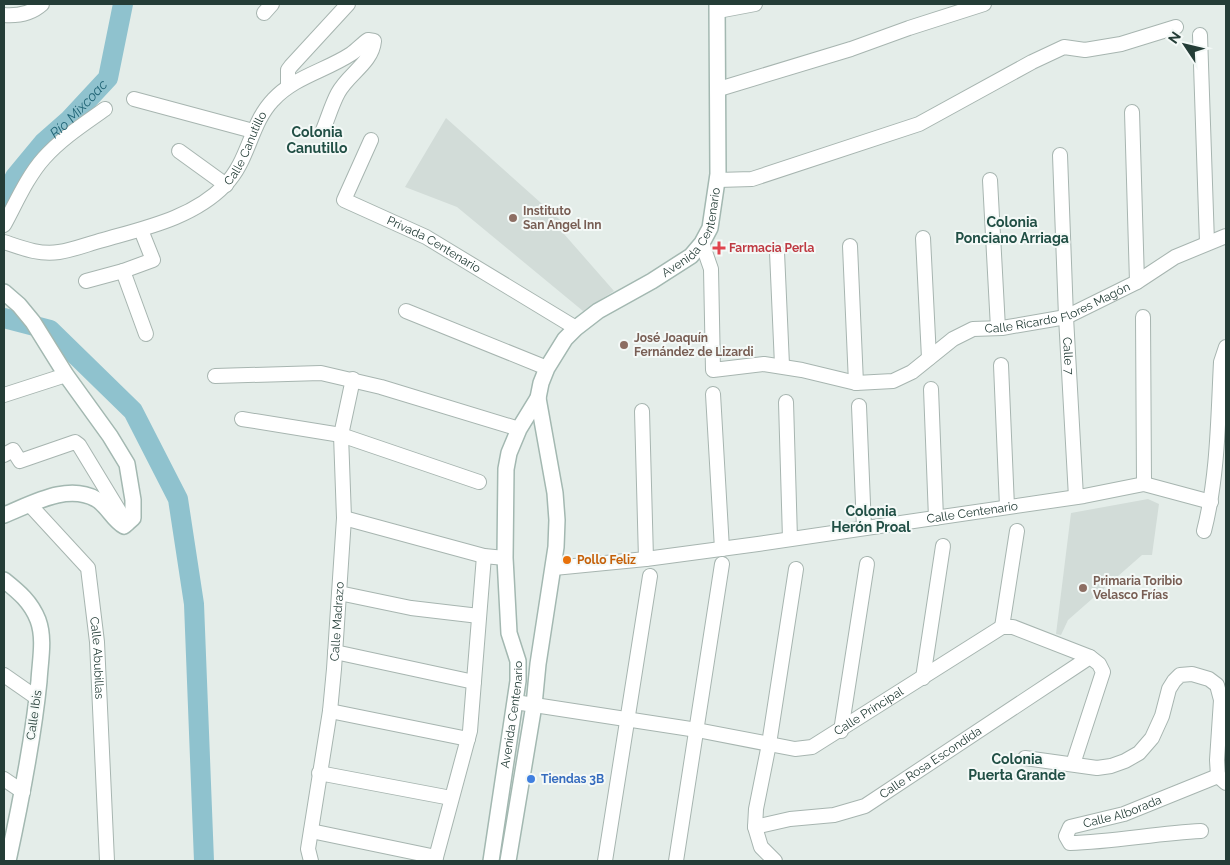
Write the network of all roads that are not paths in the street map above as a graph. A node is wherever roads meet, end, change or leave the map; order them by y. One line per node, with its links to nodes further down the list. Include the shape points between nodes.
1 (42, 4): 6 (street, via 22,15)
2 (348, 4): 9 (street, via 288,70)
3 (756, 4): 5 (street)
4 (984, 4): 10 (street)
5 (717, 8): 10 (main road, Avenida Centenario)
6 (4, 15)
7 (1176, 27): 19 (street, via 1121,44 1085,50 1064,47 919,124 752,180)
8 (1200, 35): 28 (street)
9 (288, 86): 14 (street, Calle Canutillo, via 351,54 368,40 374,41 374,48 366,60 338,92); 15 (street, Calle Canutillo, via 261,115)
10 (719, 89): 19 (main road, Avenida Centenario)
11 (134, 99): 15 (street)
12 (106, 109): 22 (street, via 63,140 43,160)
13 (1132, 112): 33 (street)
14 (323, 130)
15 (253, 131): 21 (street, Calle Canutillo, via 238,169)
16 (371, 140): 38 (street, Privada Centenario, via 344,200 426,237)
17 (179, 151): 21 (street)
18 (1060, 154): 36 (street, Calle 7)
19 (718, 177): 27 (main road, Avenida Centenario, via 710,228)
20 (990, 180): 39 (street)
21 (226, 185): 23 (street, Calle Canutillo, via 179,217)
22 (4, 225)
23 (141, 230): 26 (street, Calle Canutillo, via 58,252 36,252); 31 (street, via 153,260)
24 (1226, 236): 28 (street, Calle Ricardo Flores Magón)
25 (923, 238): 42 (street)
26 (4, 242)
27 (702, 243): 38 (main road, Avenida Centenario, via 678,265 598,311); 44 (street, Calle Ricardo Flores Magón, via 711,269 713,370 764,364)
28 (1207, 243): 33 (street, Calle Ricardo Flores Magón, via 1175,257)
29 (850, 246): 49 (street)
30 (777, 252): 44 (street)
31 (123, 271): 32 (street); 40 (street)
32 (86, 281)
33 (1137, 282): 36 (street, Calle Ricardo Flores Magón)
34 (4, 292): 46 (main road, via 33,322)
35 (406, 311): 45 (street)
36 (1066, 317): 39 (street, Calle Ricardo Flores Magón); 63 (street, Calle 7)
37 (1143, 317): 62 (street)
38 (576, 328): 45 (main road, Avenida Centenario)
39 (998, 328): 42 (street, Calle Ricardo Flores Magón, via 973,329)
40 (146, 334)
41 (1226, 347): 64 (street, via 1221,362)
42 (929, 358): 49 (street, Calle Ricardo Flores Magón, via 912,372 893,381)
43 (1001, 365): 66 (street)
44 (782, 366): 49 (street, Calle Ricardo Flores Magón)
45 (547, 368): 53 (main road, Avenida Centenario)
46 (62, 369): 52 (street); 70 (main road, via 127,464 133,500 133,518)
47 (215, 376): 48 (street, via 321,373)
48 (353, 379): 58 (street); 59 (street, Calle Madrazo)
49 (856, 383)
50 (931, 389): 69 (street)
51 (713, 394): 76 (street)
52 (4, 395)
53 (538, 398): 58 (main road, Avenida Centenario); 82 (main road, Avenida Centenario, via 556,511)
54 (786, 402): 74 (street)
55 (859, 406): 71 (street)
56 (642, 411): 79 (street)
57 (242, 419): 59 (street)
58 (519, 429): 78 (main road, Avenida Centenario, via 506,469)
59 (341, 436): 61 (street); 68 (street, Calle Madrazo)
60 (4, 455): 70 (street, via 14,450 20,461 75,442)
61 (479, 482)
62 (1144, 484): 63 (street, Calle Centenario); 64 (street, Calle Centenario)
63 (1076, 497): 66 (street, Calle Centenario)
64 (1211, 502): 73 (street)
65 (30, 505): 67 (main road); 70 (main road, via 60,494 80,493 97,500 119,523); 117 (street, Calle Abubillas, via 88,568 97,642)
66 (1007, 507): 69 (street, Calle Centenario)
67 (4, 515)
68 (344, 518): 77 (street); 86 (street, Calle Madrazo)
69 (936, 518): 71 (street, Calle Centenario)
70 (127, 524)
71 (864, 528): 74 (street, Calle Centenario)
72 (1018, 531): 88 (street)
73 (1204, 531)
74 (790, 539): 76 (street, Calle Centenario)
75 (943, 546): 94 (street)
76 (722, 548): 79 (street, Calle Centenario)
77 (484, 556): 78 (street); 87 (street)
78 (506, 558): 91 (main road, Avenida Centenario, via 509,633)
79 (646, 559): 82 (street, Calle Centenario)
80 (722, 564): 101 (street)
81 (867, 564): 102 (street)
82 (554, 568): 92 (main road, Avenida Centenario)
83 (796, 569): 104 (street)
84 (650, 576): 100 (street)
85 (4, 580): 96 (main road, Calle Ibis, via 31,605 39,622 42,643)
86 (339, 593): 87 (street, via 411,608); 89 (street, Calle Madrazo)
87 (479, 616): 95 (street)
88 (1002, 627): 90 (street, via 1013,627); 94 (street, Calle Principal)
89 (335, 652): 95 (street); 99 (street, Calle Madrazo)
90 (1090, 657): 106 (street, via 1100,664 1103,672); 112 (street, Calle Rosa Escondida, via 865,806 834,815 790,819)
91 (518, 661): 92 (main road); 97 (main road, Avenida Centenario)
92 (538, 664): 98 (main road, Avenida Centenario)
93 (4, 675): 96 (street)
94 (923, 678): 102 (street, Calle Principal)
95 (474, 682): 103 (street)
96 (37, 698): 110 (main road, Calle Ibis)
97 (515, 702): 98 (street, Calle Principal); 119 (main road, Avenida Centenario)
98 (534, 705): 100 (street, Calle Principal); 120 (main road, Avenida Centenario)
99 (330, 711): 103 (street); 107 (street, Calle Madrazo)
100 (628, 720): 101 (street, Calle Principal); 121 (street)
101 (697, 730): 104 (street, Calle Principal); 122 (street)
102 (841, 731): 104 (street, Calle Principal, via 812,747)
103 (468, 739): 111 (street)
104 (769, 744): 112 (street)
105 (1025, 758): 106 (street)
106 (1073, 764): 109 (street, via 1097,768 1111,766 1139,753 1152,738 1174,681 1180,675 1192,674 1217,686 1222,700 1217,760)
107 (319, 773): 111 (street); 113 (street, Calle Madrazo)
108 (4, 779): 110 (street)
109 (1222, 780): 114 (street, Calle Alborada, via 1124,814 1070,827 1066,836 1070,843 1088,843)
110 (23, 792): 116 (main road, Calle Ibis)
111 (452, 798): 115 (street)
112 (755, 827): 123 (street, via 761,847)
113 (311, 831): 115 (street); 118 (street, Calle Madrazo, via 308,849)
114 (1201, 831)
115 (436, 859)
116 (8, 861)
117 (107, 861)
118 (311, 861)
119 (490, 861)
120 (508, 861)
121 (605, 861)
122 (676, 861)
123 (775, 861)

